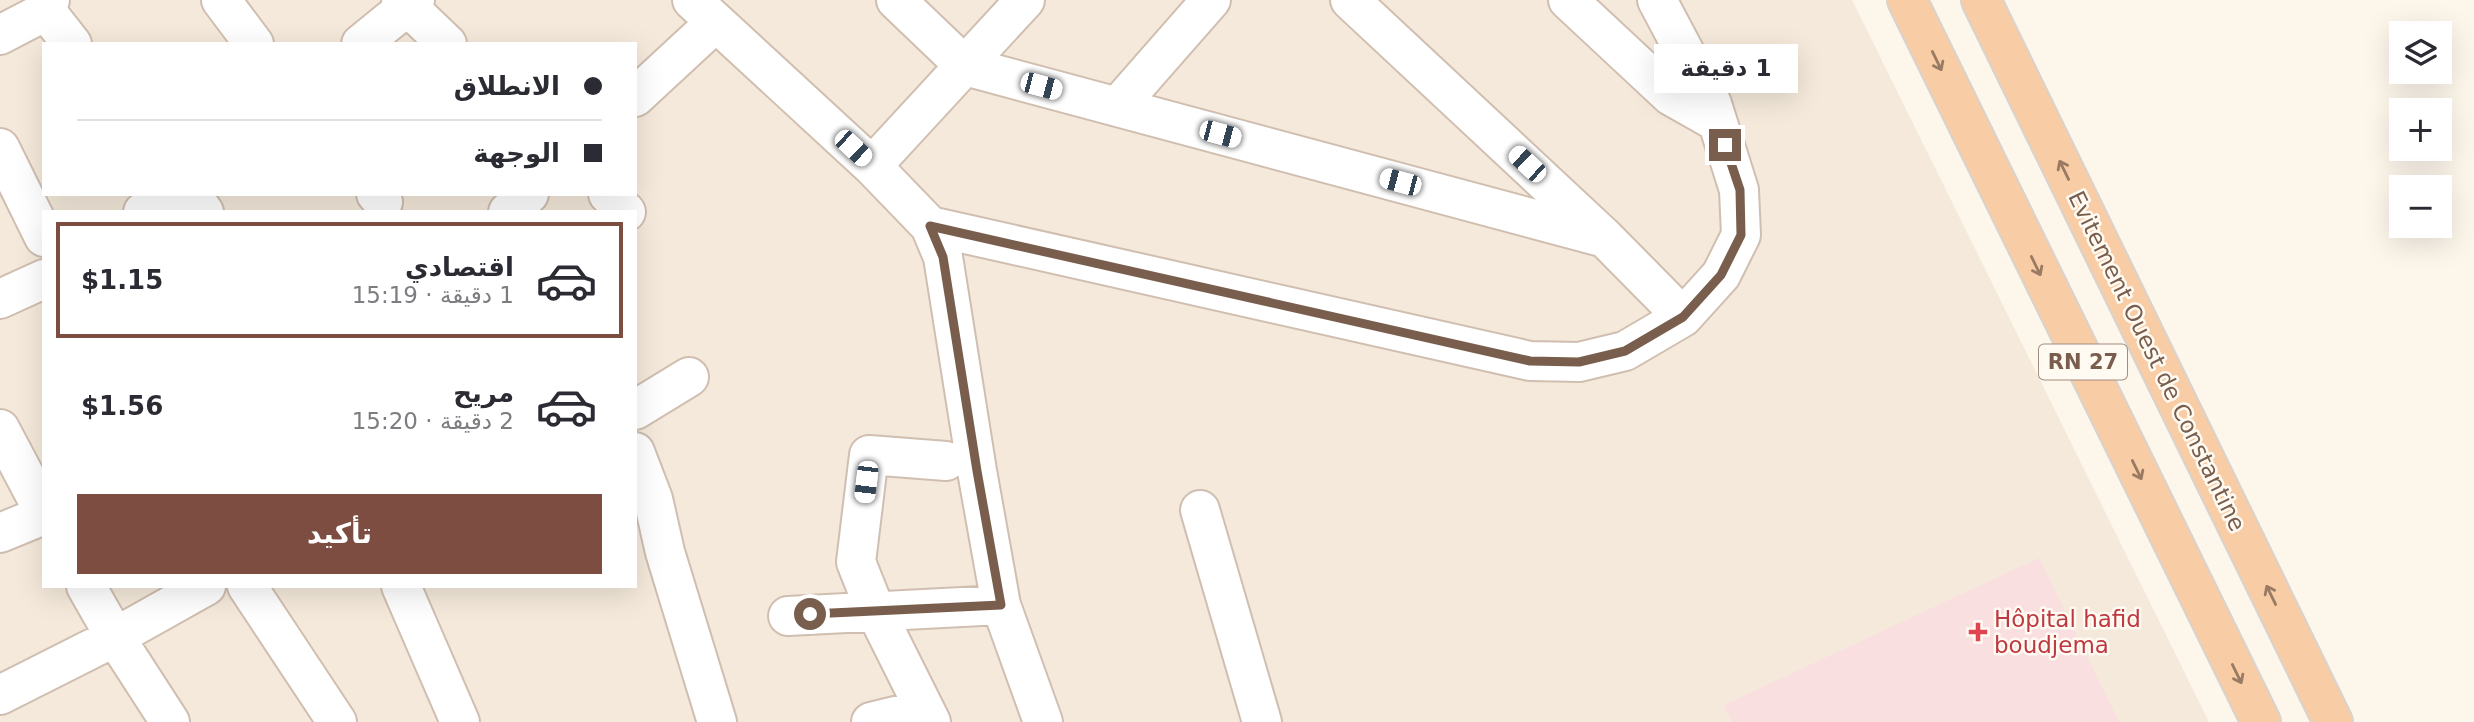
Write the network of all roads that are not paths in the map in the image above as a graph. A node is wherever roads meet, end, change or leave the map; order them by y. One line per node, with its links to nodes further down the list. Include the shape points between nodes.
1 (221, 0): 15 (street)
2 (895, 0): 18 (street)
3 (1025, 0): 18 (street)
4 (1211, 0): 20 (street)
5 (1349, 0): 32 (street)
6 (1568, 0): 21 (street, via 1671,96)
7 (1657, 0): 21 (street)
8 (1907, 0): 62 (highway, RN 27, one-way to 62)
9 (1981, 0): 63 (highway, Evitement Ouest de Constantine / RN 27, one-way to 9)
10 (407, 2): 16 (street); 17 (street)
11 (48, 6): 13 (street); 14 (street)
12 (704, 11): 19 (street); 23 (street)
13 (2, 28)
14 (71, 42)
15 (252, 42)
16 (363, 42)
17 (445, 42)
18 (965, 65): 20 (street); 23 (street)
19 (637, 95)
20 (1118, 106): 32 (street)
21 (1717, 122): 35 (street, via 1740,190 1741,235 1721,275)
22 (0, 148): 31 (street)
23 (872, 166): 30 (street)
24 (165, 196): 27 (street)
25 (527, 196): 28 (street)
26 (610, 196): 29 (street)
27 (146, 210)
28 (510, 210)
29 (625, 210)
30 (930, 226): 35 (street, via 1530,361 1579,362 1625,351); 49 (street, via 943,257)
31 (42, 233)
32 (1605, 238): 35 (street)
33 (42, 280): 34 (street)
34 (0, 299)
35 (1683, 317)
36 (689, 377): 37 (street)
37 (637, 409)
38 (0, 429): 41 (street)
39 (637, 457): 58 (street)
40 (946, 461): 50 (street, via 869,455 856,562)
41 (42, 510)
42 (1200, 510): 61 (street)
43 (42, 515): 44 (street)
44 (0, 533)
45 (87, 588): 52 (street)
46 (202, 588): 52 (street)
47 (248, 588): 56 (street)
48 (402, 588): 57 (street)
49 (1001, 605): 50 (street); 60 (street)
50 (875, 610): 51 (street); 54 (street)
51 (788, 615)
52 (115, 637): 53 (street); 55 (street)
53 (0, 695)
54 (927, 715): 59 (street)
55 (170, 722)
56 (337, 722)
57 (460, 722)
58 (717, 722)
59 (871, 722)
60 (1043, 722)
61 (1262, 722)
62 (2261, 722)
63 (2333, 722)

